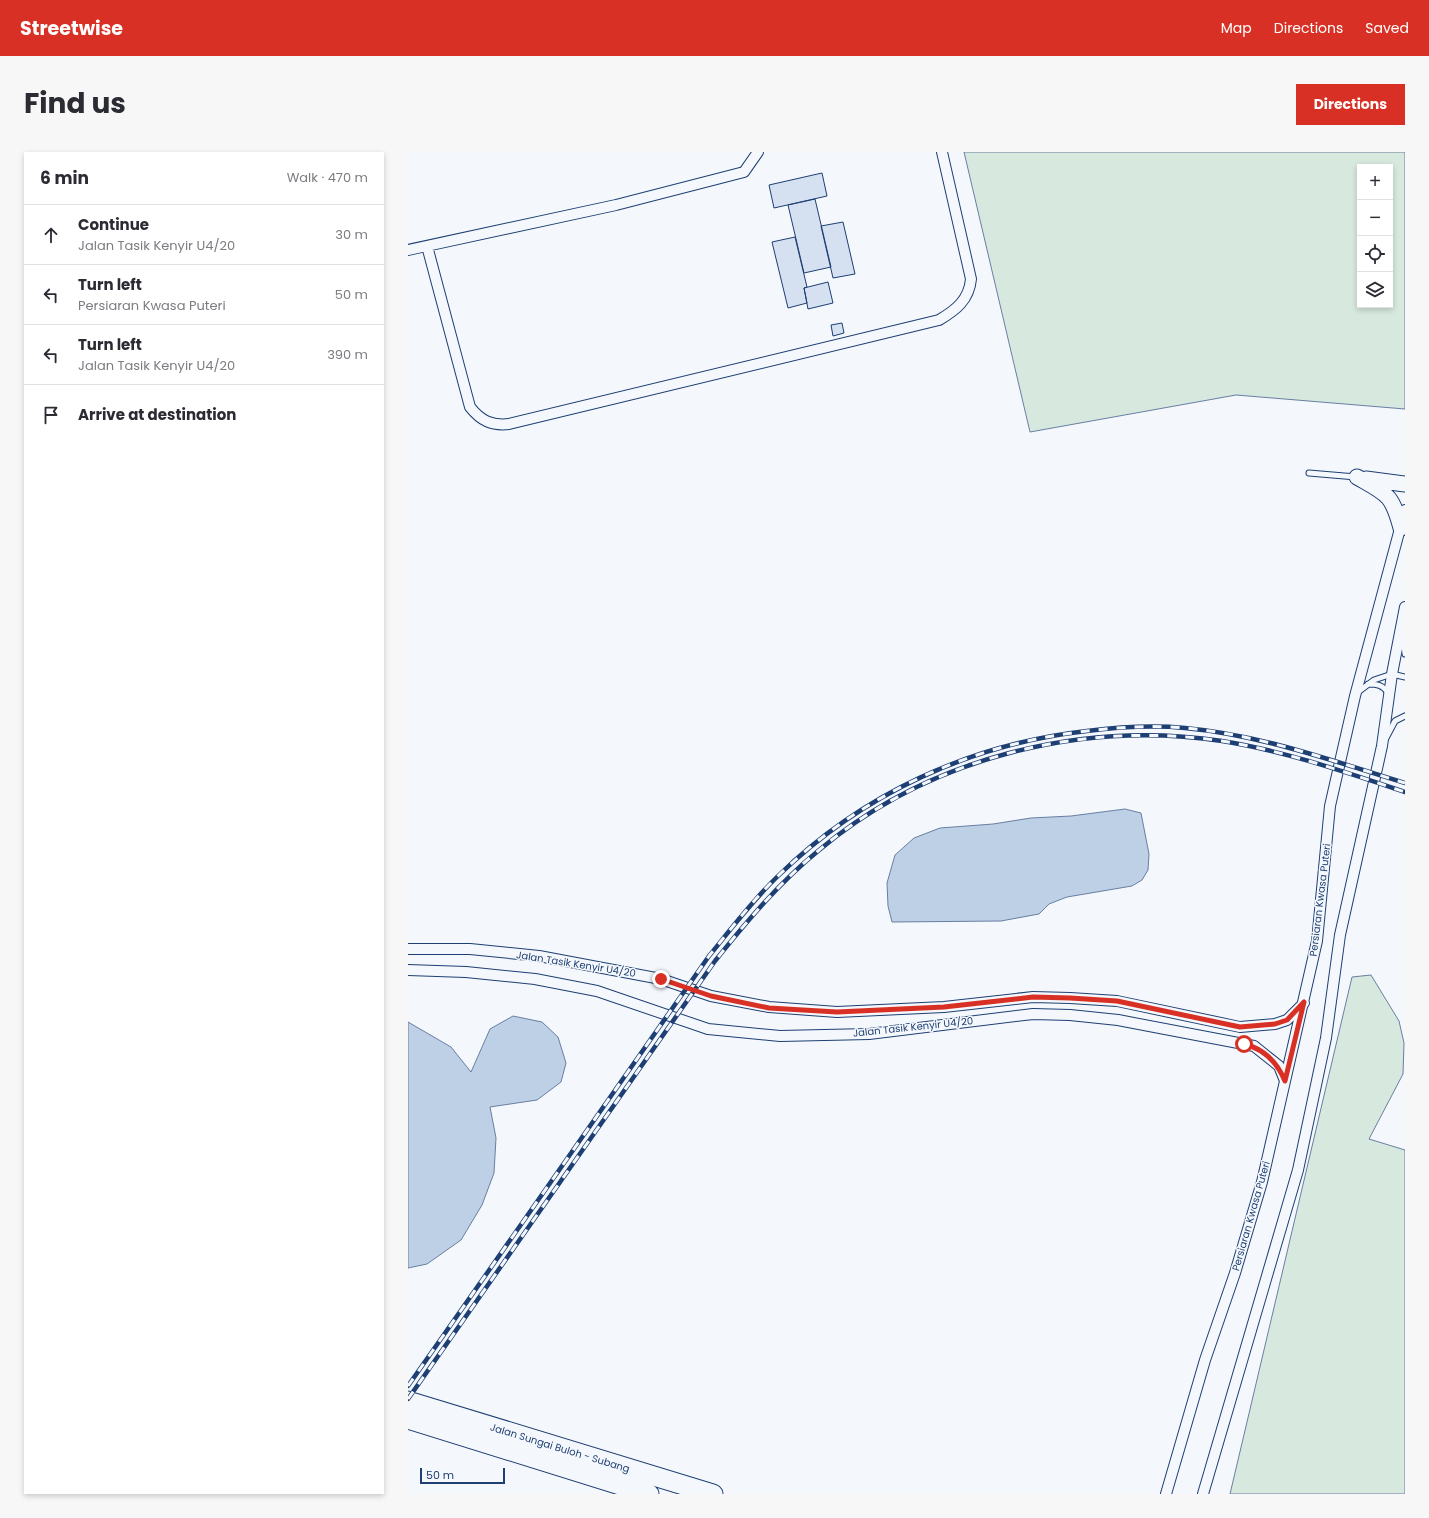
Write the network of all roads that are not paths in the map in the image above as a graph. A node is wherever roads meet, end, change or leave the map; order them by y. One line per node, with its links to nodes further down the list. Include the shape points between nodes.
1 (758, 152): 3 (street, via 744,172 616,205)
2 (942, 152): 3 (street, via 971,279 968,294 952,313 939,320 509,424 491,423 470,407)
3 (426, 246): 4 (street)
4 (408, 250)
5 (1309, 473): 6 (lane)
6 (1357, 477): 7 (main road); 9 (main road, via 1382,492 1394,505)
7 (1405, 484)
8 (1405, 510): 9 (street, Persiaran Kwasa Puteri)
9 (1401, 528): 15 (street, Persiaran Kwasa Puteri)
10 (1404, 611): 11 (lane); 12 (street)
11 (1405, 654)
12 (1392, 674): 13 (lane); 14 (lane); 16 (street)
13 (1405, 677)
14 (1367, 684): 15 (lane); 16 (lane, via 1379,684)
15 (1355, 696): 21 (street, Persiaran Kwasa Puteri, via 1330,806 1317,941)
16 (1389, 696): 18 (street)
17 (1405, 716): 18 (lane, via 1395,721)
18 (1382, 746): 28 (street, via 1340,935 1326,1038 1298,1170)
19 (408, 949): 21 (street, Jalan Tasik Kenyir U4/20, via 470,949 539,956 661,979 711,996 769,1008 837,1012 944,1007 1033,997 1070,998 1117,1001 1240,1027 1275,1024 1287,1020)
20 (408, 970): 22 (street, Jalan Tasik Kenyir U4/20, via 466,972 536,979 597,991 708,1029 780,1036 870,1034 1033,1014 1118,1020 1254,1046 1279,1066)
21 (1304, 1002): 22 (street, Persiaran Kwasa Puteri)
22 (1285, 1081): 27 (street, Persiaran Kwasa Puteri, via 1262,1182)
23 (408, 1401): 26 (highway, Jalan Sungai Buloh - Subang)
24 (408, 1419): 25 (highway, Jalan Sungai Buloh - Subang)
25 (649, 1494)
26 (713, 1494)
27 (1166, 1494)
28 (1203, 1494)

